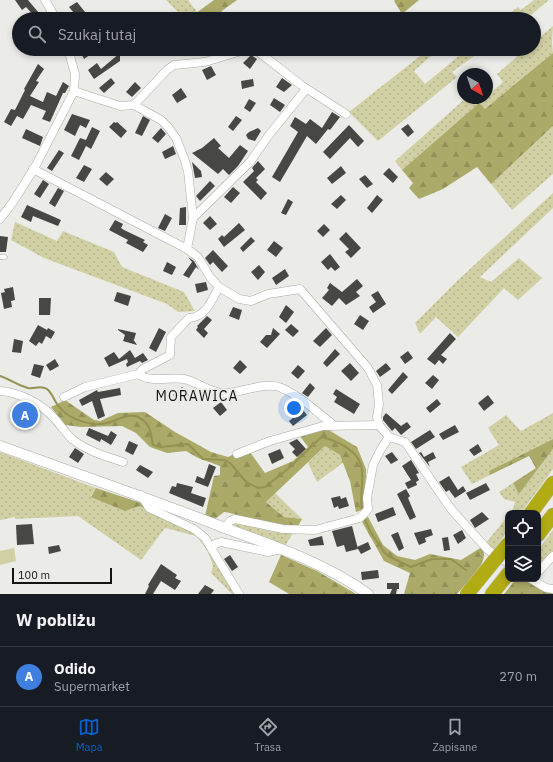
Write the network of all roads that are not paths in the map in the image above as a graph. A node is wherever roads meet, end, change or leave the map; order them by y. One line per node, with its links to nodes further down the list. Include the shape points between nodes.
1 (45, 0): 2 (street)
2 (52, 12)
3 (70, 56): 7 (street, via 75,74)
4 (225, 56): 8 (street, via 205,62 174,65)
5 (264, 56): 6 (street)
6 (306, 89): 9 (street); 11 (street, via 250,162)
7 (74, 91): 8 (street, via 120,106); 10 (street)
8 (134, 105): 11 (street, via 161,120 176,138 188,171)
9 (346, 114)
10 (33, 169): 12 (street); 13 (street)
11 (193, 218): 13 (street)
12 (0, 219)
13 (187, 249): 16 (street, via 198,257)
14 (5, 257): 15 (lane)
15 (0, 258)
16 (219, 287): 17 (street, via 207,309 197,318 189,318 171,337 170,355); 20 (street, via 239,299 251,300 268,294 300,290 368,368 377,385)
17 (138, 374): 19 (street, via 86,387); 21 (street, via 146,378 187,380 222,393 271,385 279,387 291,393)
18 (0, 391): 25 (street, via 32,401 45,409 72,439 94,452)
19 (64, 397)
20 (379, 425): 21 (street); 22 (street)
21 (333, 426): 24 (street, via 323,426 270,441)
22 (389, 438): 30 (street, via 373,465 367,498 368,509 360,518 315,530 283,529 235,519); 36 (street, via 405,442 451,509 488,550)
23 (0, 446): 27 (street)
24 (237, 454)
25 (123, 462)
26 (551, 486): 28 (highway)
27 (141, 495): 30 (street); 33 (street, via 149,508 194,529)
28 (533, 510)
29 (553, 515): 31 (highway)
30 (225, 528): 34 (street)
31 (541, 532)
32 (506, 546): 43 (highway, bridge)
33 (212, 548): 34 (street, via 221,542 268,552); 41 (street)
34 (281, 549): 42 (street, via 318,565)
35 (553, 556): 37 (street)
36 (505, 561)
37 (541, 569)
38 (505, 578): 44 (highway)
39 (536, 582): 40 (street)
40 (553, 589)
41 (239, 594)
42 (368, 594)
43 (468, 594)
44 (492, 594)

